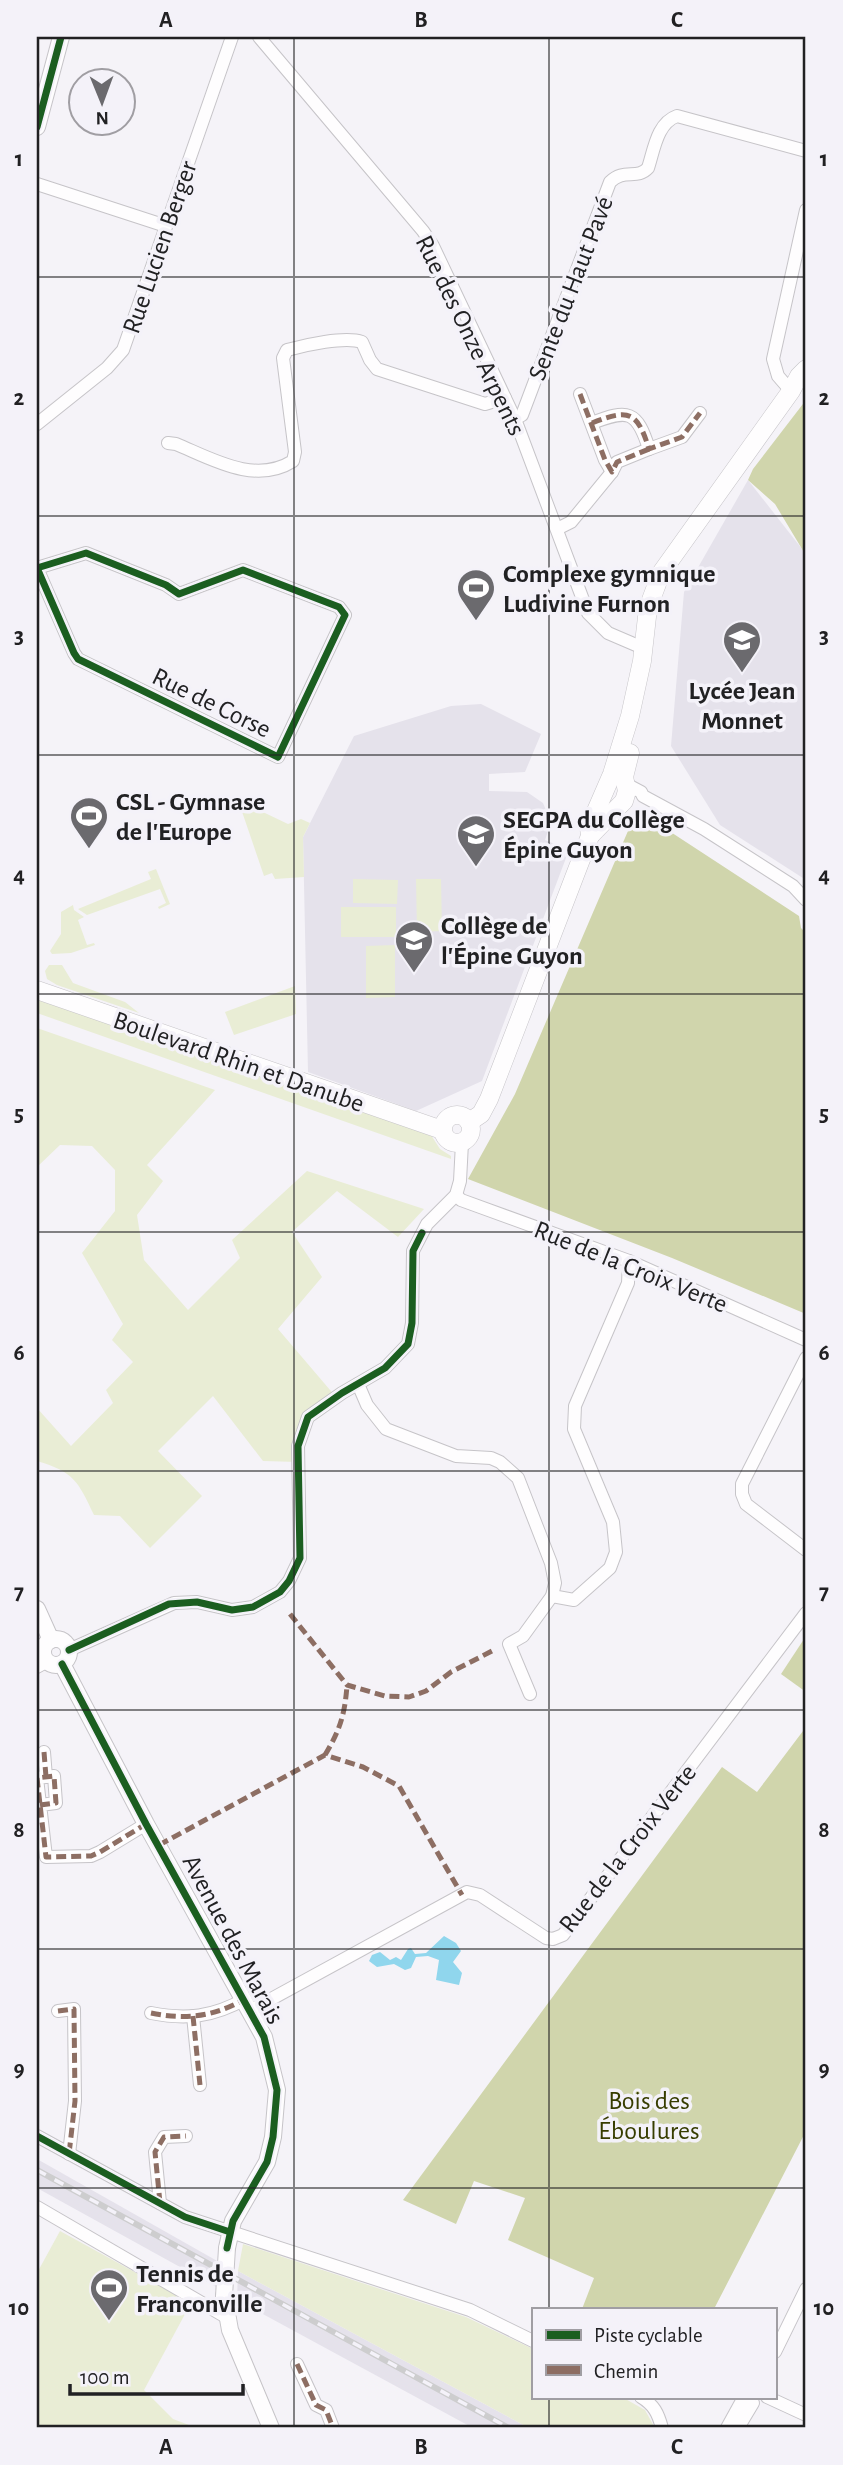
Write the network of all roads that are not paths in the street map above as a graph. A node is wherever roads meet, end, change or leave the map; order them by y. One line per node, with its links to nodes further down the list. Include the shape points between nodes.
1 (61, 37): 4 (street)
2 (232, 37): 8 (street, Rue Lucien Berger)
3 (259, 37): 12 (street, Rue des Onze Arpents, via 423,231)
4 (37, 127)
5 (806, 151): 14 (street, Sente du Haut Pavé, via 677,116 669,119 644,173 623,173 610,182 522,415)
6 (37, 184): 8 (street)
7 (806, 210): 10 (street, via 773,359 778,376)
8 (166, 226): 16 (street, Rue Lucien Berger, via 124,350)
9 (806, 369): 10 (main road, via 799,376)
10 (799, 387): 22 (main road, via 661,573 648,608)
11 (580, 394): 15 (street)
12 (505, 398): 14 (street, Rue des Onze Arpents); 17 (street, via 485,404 377,369 362,342 356,340 326,343 287,350 283,358 293,461 279,468 246,471)
13 (700, 413): 18 (street, via 682,437)
14 (515, 419): 20 (street, Rue des Onze Arpents)
15 (592, 423): 18 (street, via 617,414 634,418 642,426); 19 (street)
16 (37, 424)
17 (168, 443)
18 (649, 449): 19 (street, via 617,462)
19 (612, 472): 20 (street, via 571,522)
20 (557, 529): 22 (street, Rue des Onze Arpents, via 589,613 608,633)
21 (37, 568): 21 (street, Rue de Corse, via 78,659 278,757 345,615 339,607 243,570 179,594 86,553)
22 (643, 655): 23 (main road)
23 (615, 795): 24 (street, via 641,792 793,886); 26 (main road, via 589,827 590,836 489,1099 481,1114)
24 (806, 900)
25 (37, 990): 27 (main road, Boulevard Rhin et Danube)
26 (469, 1122): 27 (main road, via 460,1115 450,1116); 28 (main road, via 470,1136)
27 (442, 1130): 28 (main road, via 451,1143)
28 (462, 1143): 29 (street)
29 (456, 1195): 30 (street, Rue de la Croix Verte); 33 (street, via 427,1224 413,1251 408,1343 385,1368)
30 (629, 1261): 31 (street, Rue de la Croix Verte); 35 (street, via 628,1283 576,1406 574,1429 613,1522 616,1552 610,1568 573,1600)
31 (806, 1340)
32 (806, 1358): 34 (street, via 742,1485 742,1494 746,1504)
33 (358, 1384): 35 (street, via 386,1429 456,1456 491,1458 512,1470 551,1563); 38 (street, via 308,1417 298,1446 300,1558 280,1592 253,1607 232,1610 197,1602 169,1604)
34 (806, 1550)
35 (552, 1595): 39 (street, via 523,1636 509,1644)
36 (37, 1609): 38 (street, via 51,1640 43,1650)
37 (806, 1613): 43 (street, Rue de la Croix Verte, via 563,1935 553,1939 539,1935 480,1895 467,1892)
38 (54, 1661): 41 (street, Avenue des Marais)
39 (530, 1694)
40 (44, 1752): 42 (street, via 46,1777 54,1776 56,1804 40,1805)
41 (146, 1824): 42 (street, via 91,1856); 43 (street, Avenue des Marais)
42 (41, 1858)
43 (248, 2004): 46 (street); 53 (street, Avenue des Marais, via 273,2067 276,2115 267,2162 233,2221)
44 (58, 2011): 50 (street, via 74,2009 75,2101)
45 (151, 2013): 46 (street)
46 (193, 2016): 47 (street)
47 (200, 2085)
48 (37, 2136): 50 (street)
49 (186, 2136): 51 (street, via 164,2137 155,2152)
50 (69, 2154): 51 (street)
51 (160, 2203): 53 (street)
52 (37, 2207): 55 (street)
53 (228, 2240): 55 (street, Avenue des Marais, bridge); 56 (street, via 367,2275 470,2310)
54 (806, 2289): 57 (street)
55 (226, 2317): 62 (street, Avenue des Marais)
56 (532, 2341)
57 (776, 2350)
58 (297, 2364): 63 (street, via 316,2405 326,2410)
59 (643, 2398): 64 (street, via 658,2413)
60 (753, 2399): 61 (street); 65 (street); 66 (street)
61 (806, 2414)
62 (271, 2428)
63 (333, 2428)
64 (662, 2428)
65 (727, 2428)
66 (738, 2428)

